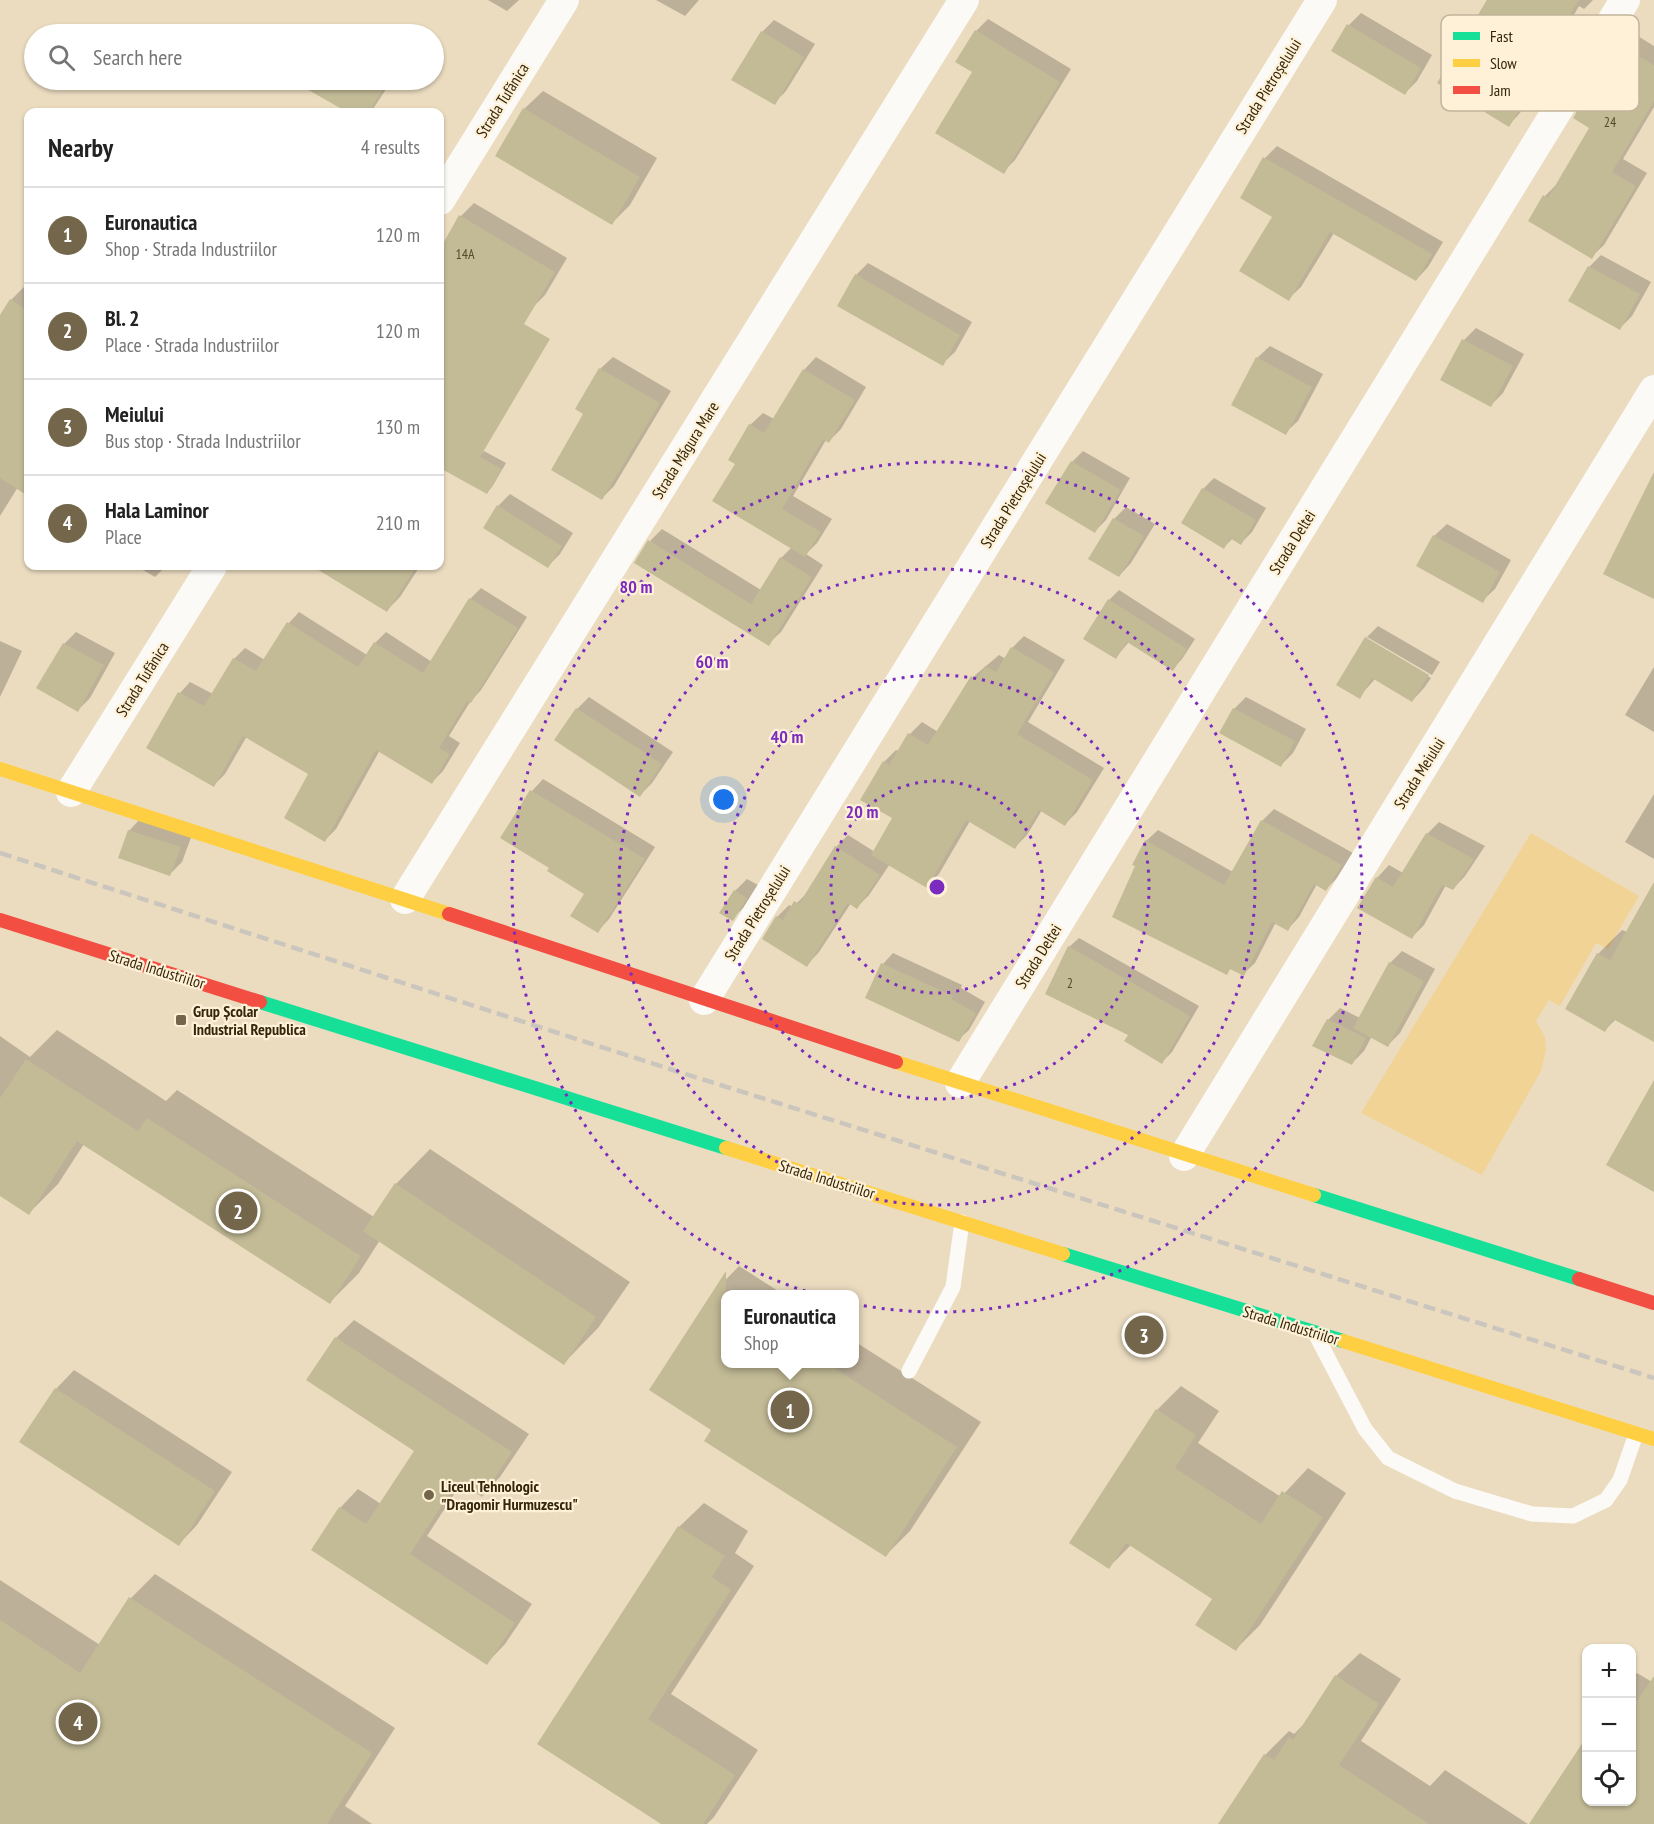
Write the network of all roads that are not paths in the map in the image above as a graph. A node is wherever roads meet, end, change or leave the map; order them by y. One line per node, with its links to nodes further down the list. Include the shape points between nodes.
1 (564, 0): 7 (street, Strada Tufănica)
2 (964, 0): 12 (street, Strada Măgura Mare)
3 (1322, 0): 14 (street, Strada Pietroșelului)
4 (1624, 0): 5 (street, Strada Deltei)
5 (1615, 15)
6 (1556, 111): 15 (street, Strada Deltei)
7 (444, 194)
8 (1654, 390): 16 (street, Strada Meiului)
9 (210, 570): 11 (street, Strada Tufănica)
10 (0, 769): 11 (street)
11 (71, 792): 12 (street)
12 (405, 899): 14 (street)
13 (0, 920): 17 (street, Strada Industriilor)
14 (704, 1000): 15 (street)
15 (960, 1083): 16 (street)
16 (1184, 1156): 18 (street)
17 (962, 1222): 19 (street, Strada Industriilor); 20 (lane, via 953,1287)
18 (1654, 1303)
19 (1315, 1333): 21 (street, Strada Industriilor); 21 (lane, via 1365,1429 1388,1458 1455,1491 1532,1514 1573,1516 1606,1500 1620,1480)
20 (909, 1371)
21 (1636, 1434): 22 (street, Strada Industriilor)
22 (1654, 1439)

